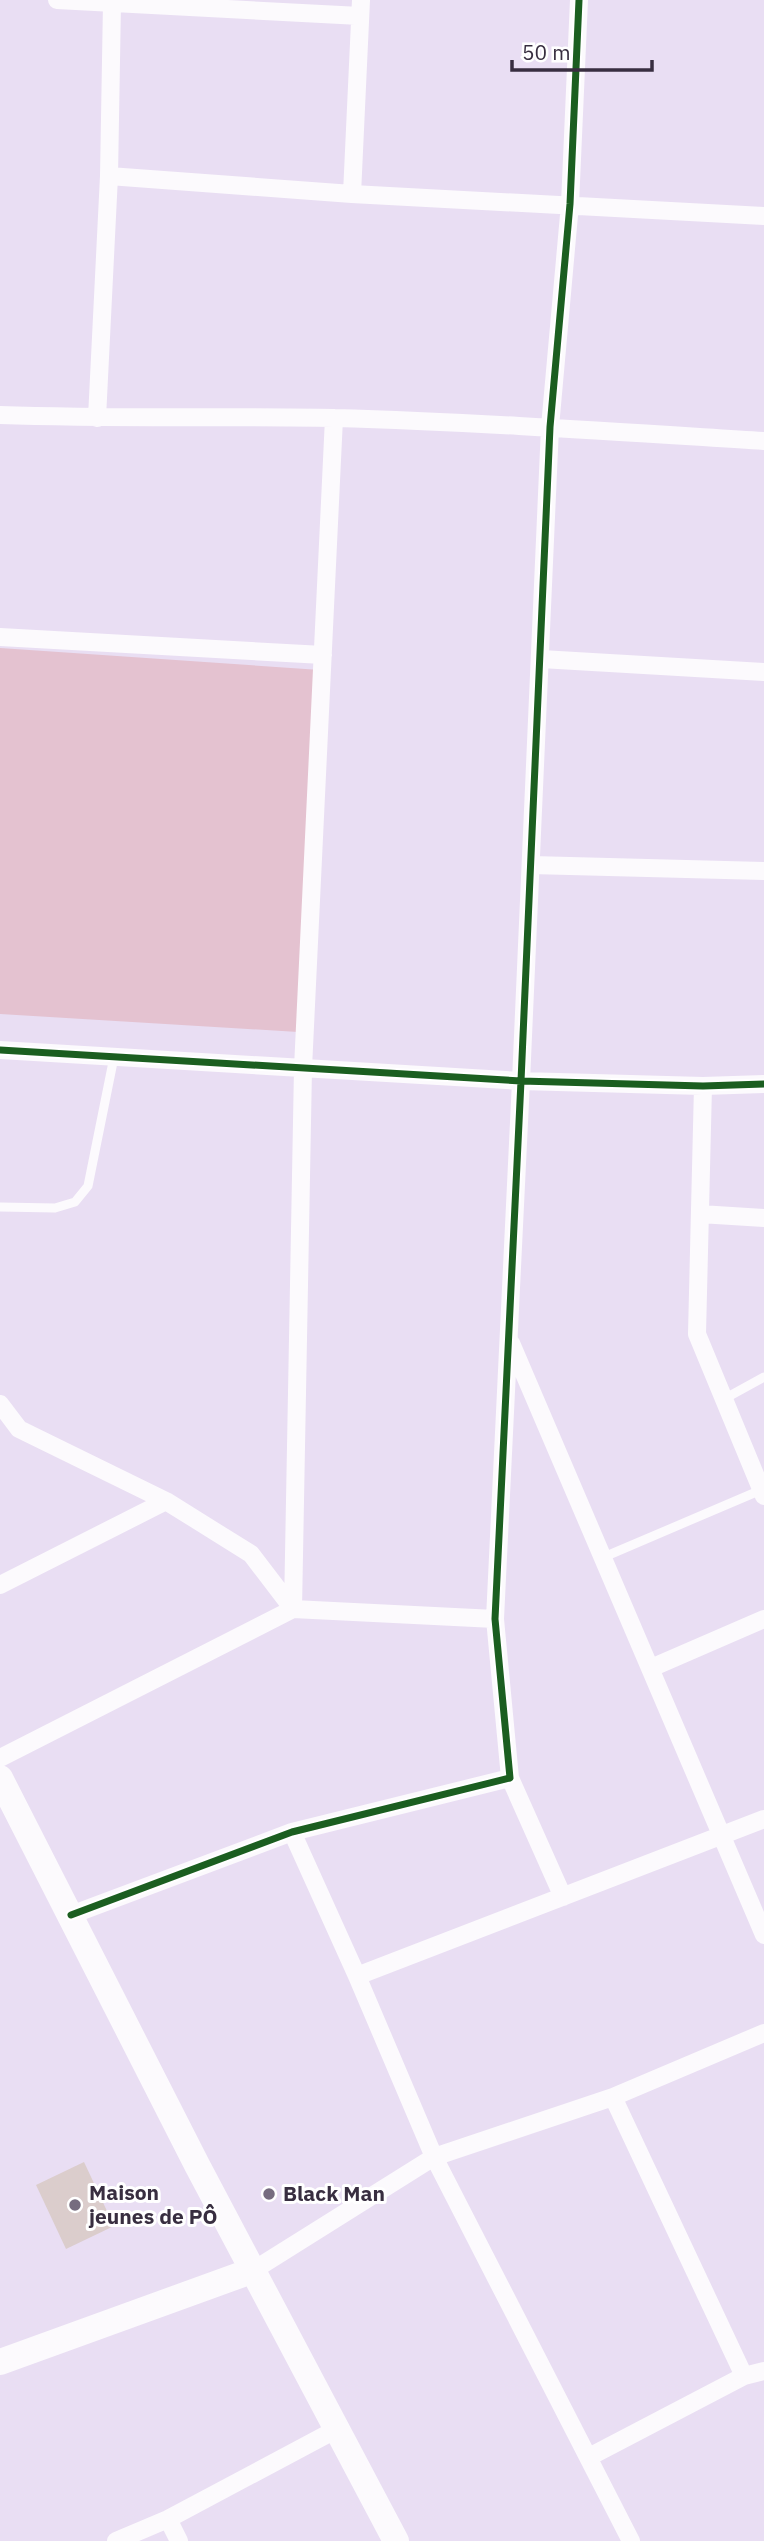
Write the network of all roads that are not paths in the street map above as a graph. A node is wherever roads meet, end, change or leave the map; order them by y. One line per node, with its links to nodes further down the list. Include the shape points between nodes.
1 (57, 0): 3 (street)
2 (579, 0): 7 (street)
3 (112, 3): 4 (street); 5 (street)
4 (360, 8): 6 (street)
5 (109, 176): 6 (street); 10 (street)
6 (352, 194): 7 (street)
7 (570, 205): 8 (street); 12 (street)
8 (764, 216)
9 (0, 415): 10 (street)
10 (97, 418): 11 (street)
11 (334, 418): 12 (street); 15 (street)
12 (550, 427): 13 (street); 16 (street)
13 (764, 441)
14 (0, 637): 15 (street)
15 (323, 656): 22 (street)
16 (541, 659): 17 (street); 18 (street)
17 (764, 672)
18 (531, 865): 19 (street); 23 (street)
19 (764, 871)
20 (0, 1050): 21 (street)
21 (114, 1057): 22 (street); 26 (lane, via 88,1186 75,1202 55,1209)
22 (303, 1068): 23 (street); 37 (street)
23 (521, 1081): 25 (street); 29 (street)
24 (764, 1084): 25 (street)
25 (703, 1086): 27 (street)
26 (0, 1207)
27 (700, 1214): 28 (street); 31 (street, via 697,1334)
28 (764, 1218)
29 (509, 1337): 35 (street); 38 (street)
30 (764, 1377): 31 (lane)
31 (724, 1399): 33 (street)
32 (0, 1404): 34 (street, via 19,1429)
33 (763, 1493): 35 (lane)
34 (166, 1501): 36 (street); 37 (street, via 251,1554)
35 (604, 1557): 40 (street)
36 (0, 1585)
37 (293, 1608): 38 (street); 41 (street)
38 (495, 1619): 43 (street)
39 (764, 1619): 40 (street)
40 (651, 1668): 46 (street)
41 (0, 1758)
42 (0, 1778): 48 (main road)
43 (510, 1778): 45 (street); 47 (street)
44 (764, 1819): 46 (street)
45 (292, 1832): 48 (street); 50 (street)
46 (722, 1836): 47 (street); 49 (street)
47 (563, 1897): 50 (street)
48 (71, 1914): 54 (main road)
49 (764, 1935)
50 (357, 1976): 53 (street)
51 (764, 2034): 52 (street)
52 (613, 2097): 53 (street); 57 (street)
53 (434, 2157): 54 (street); 59 (street)
54 (254, 2270): 55 (main road); 58 (main road)
55 (0, 2362)
56 (764, 2371): 57 (street)
57 (744, 2376): 59 (street)
58 (337, 2429): 60 (street); 63 (main road)
59 (589, 2457): 64 (street)
60 (168, 2519): 61 (street); 62 (street)
61 (116, 2541)
62 (179, 2541)
63 (396, 2541)
64 (631, 2541)

